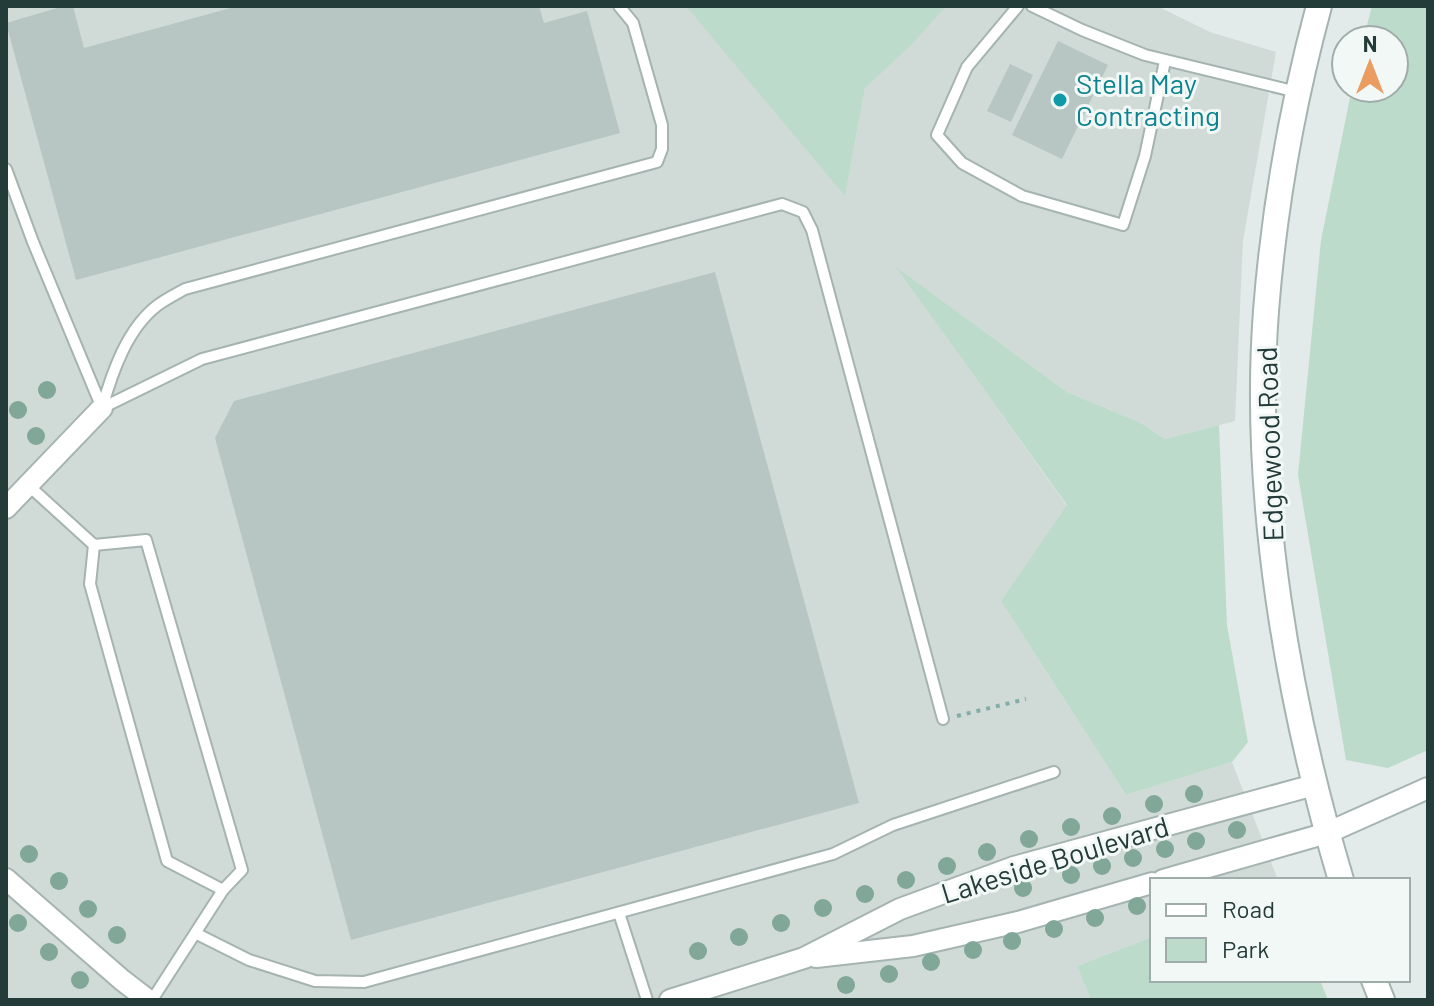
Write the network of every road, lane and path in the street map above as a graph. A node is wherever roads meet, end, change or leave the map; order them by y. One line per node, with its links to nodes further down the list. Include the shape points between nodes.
1 (619, 6): 8 (lane, via 633,23 662,125 657,162 185,289 140,324 113,372)
2 (1018, 6): 5 (lane, via 967,67 937,135 962,163 1022,196 1123,225 1145,156)
3 (1032, 6): 5 (lane)
4 (1319, 6): 6 (street, Edgewood Road)
5 (1165, 61): 6 (lane)
6 (1298, 92): 15 (street, Edgewood Road, via 1275,231 1264,387 1272,539)
7 (6, 169): 8 (lane)
8 (102, 408): 9 (street); 13 (lane, via 202,359 782,204 803,212 812,230)
9 (28, 485): 10 (street); 11 (lane)
10 (6, 508)
11 (94, 545): 22 (lane, via 90,584 167,861); 22 (lane, via 146,540 242,870)
12 (1026, 699): 13 (path)
13 (943, 719)
14 (1054, 772): 23 (lane, via 893,825 833,854)
15 (1314, 785): 17 (street, Edgewood Road); 25 (street, Lakeside Boulevard, via 1014,867 900,909)
16 (1428, 788): 17 (street, Lakeside Boulevard)
17 (1327, 833): 18 (street, Lakeside Boulevard); 19 (street, Edgewood Road)
18 (1170, 878)
19 (1340, 878)
20 (6, 879): 26 (street)
21 (1150, 884): 25 (street, Lakeside Boulevard, via 913,946)
22 (223, 890): 24 (lane)
23 (619, 913): 24 (lane, via 364,982 315,981 249,960); 27 (lane)
24 (197, 934): 26 (lane)
25 (804, 958): 28 (street, Lakeside Boulevard)
26 (150, 1000)
27 (647, 1000)
28 (670, 1000)

